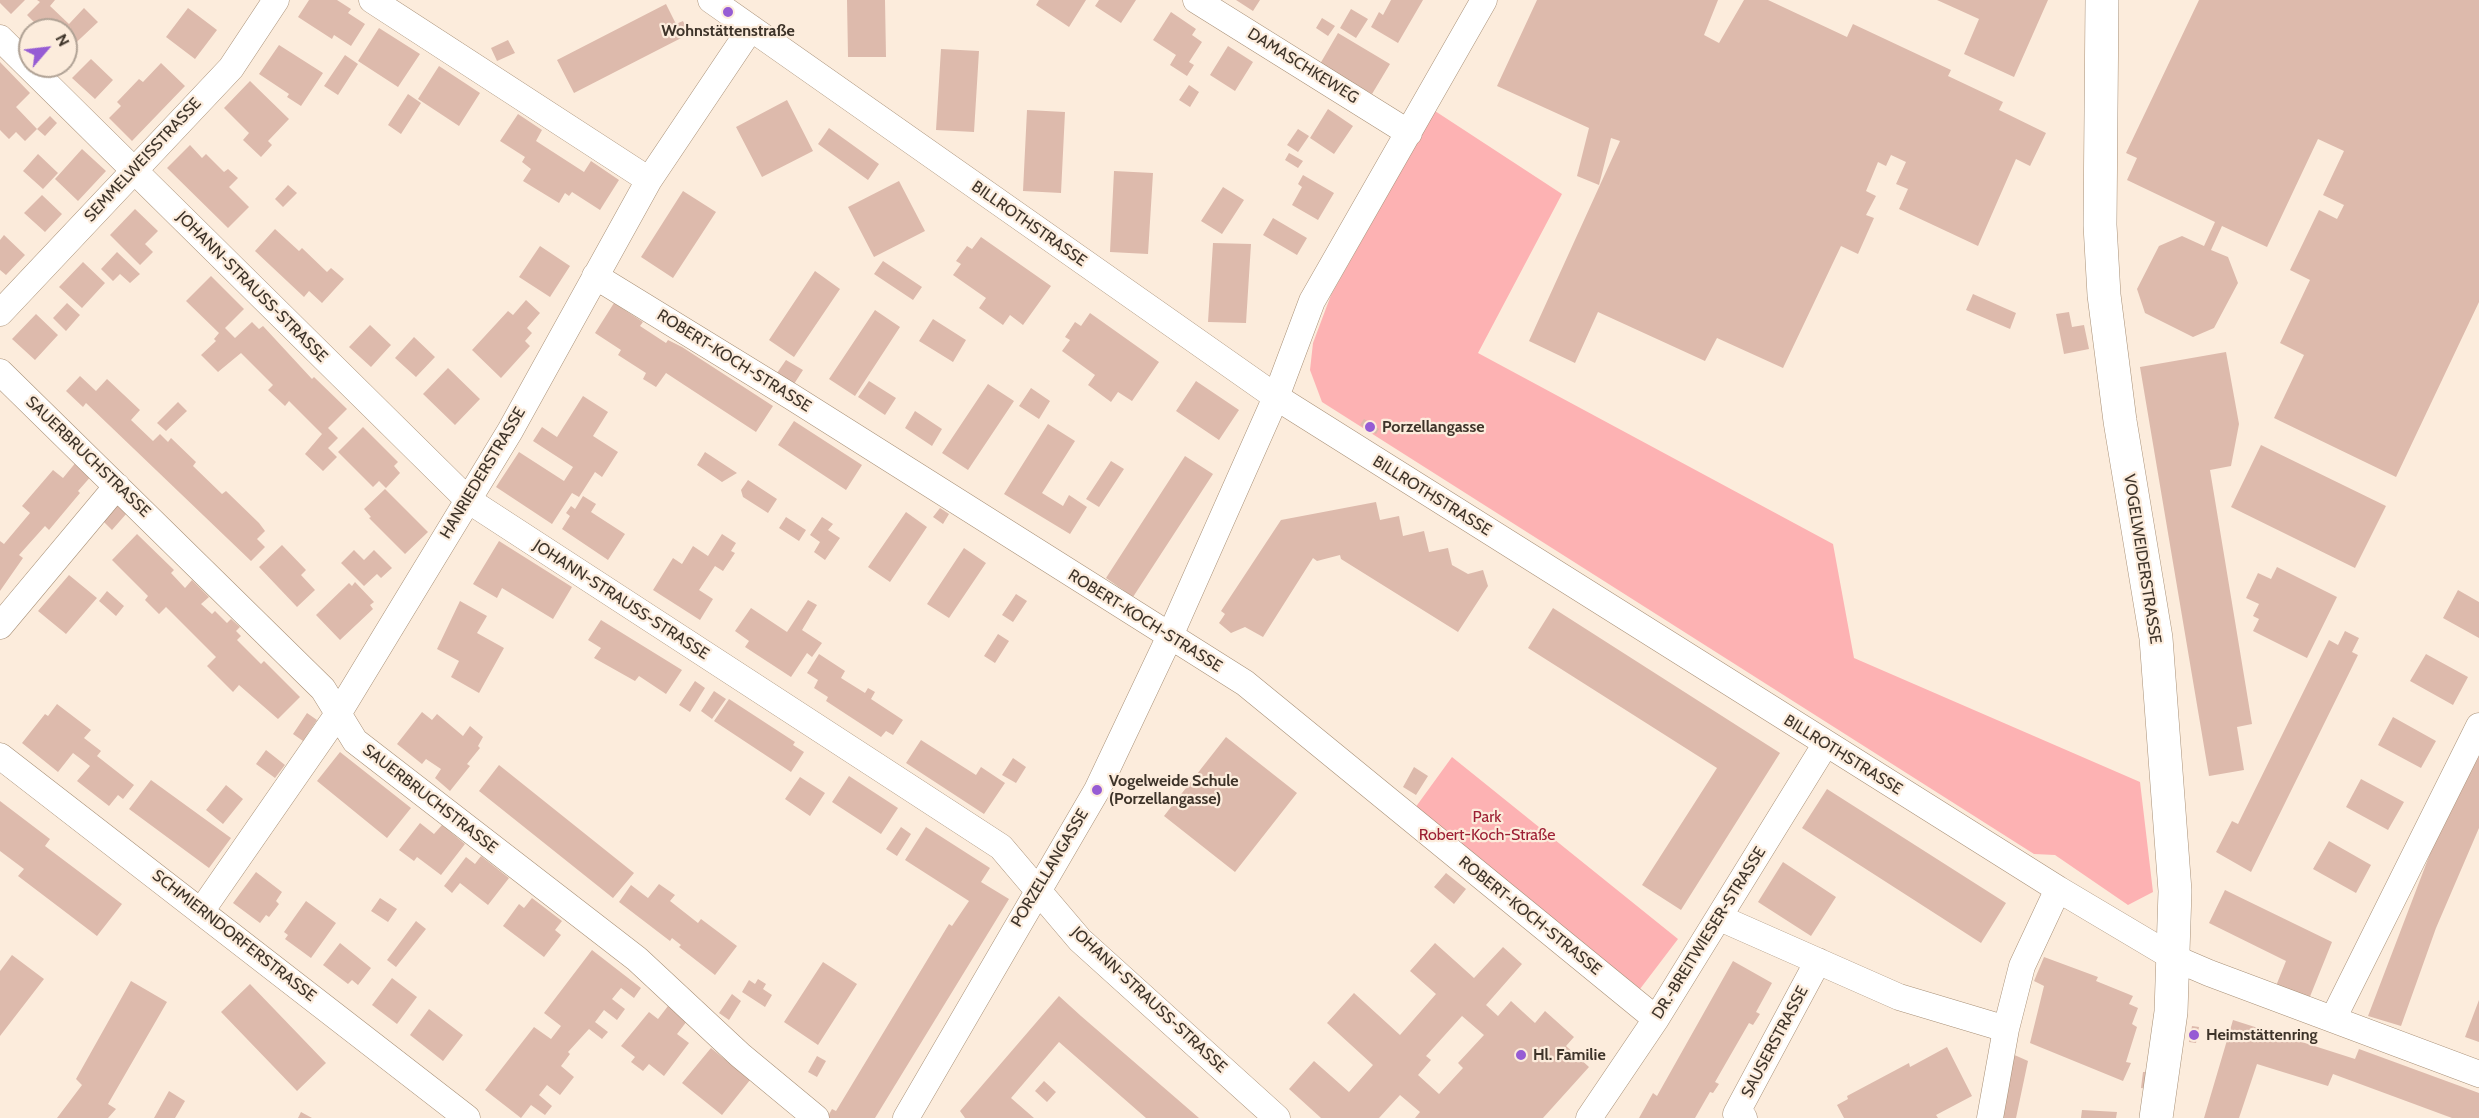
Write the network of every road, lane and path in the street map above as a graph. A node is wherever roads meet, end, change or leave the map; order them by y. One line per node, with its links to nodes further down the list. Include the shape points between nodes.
1 (276, 0): 10 (street, SEMMELWEISSTRASSE, via 231,68)
2 (372, 0): 11 (street)
3 (711, 0): 7 (street, BILLROTHSTRASSE)
4 (1196, 0): 9 (street, DAMASCHKEWEG)
5 (1484, 0): 9 (street, PORZELLANGASSE)
6 (2102, 0): 28 (main road, VOGELWEIDERSTRASSE, via 2100,225 2104,295 2120,421 2156,638 2175,881)
7 (751, 28): 11 (street, HANRIEDERSTRASSE); 15 (street, BILLROTHSTRASSE)
8 (0, 38): 10 (street, JOHANN-STRAUSS-STRASSE)
9 (1409, 133): 15 (street, PORZELLANGASSE, via 1312,301)
10 (134, 170): 13 (street, SEMMELWEISSTRASSE); 17 (street, JOHANN-STRAUSS-STRASSE)
11 (649, 180): 12 (street, HANRIEDERSTRASSE)
12 (595, 276): 17 (street, HANRIEDERSTRASSE); 19 (street, ROBERT-KOCH-STRASSE, via 947,494)
13 (0, 313)
14 (0, 372): 16 (street, SAUERBRUCHSTRASSE)
15 (1276, 398): 19 (street, PORZELLANGASSE); 22 (street, BILLROTHSTRASSE)
16 (117, 486): 18 (street); 20 (street, SAUERBRUCHSTRASSE, via 315,681)
17 (468, 500): 20 (street, HANRIEDERSTRASSE); 25 (street, JOHANN-STRAUSS-STRASSE, via 1001,848)
18 (0, 626)
19 (1169, 638): 25 (street, PORZELLANGASSE, via 1097,790); 30 (street, ROBERT-KOCH-STRASSE, via 1245,684)
20 (338, 714): 26 (street, HANRIEDERSTRASSE); 35 (street, SAUERBRUCHSTRASSE, via 355,741 637,959 740,1055)
21 (2479, 726): 31 (street)
22 (1825, 745): 24 (street, BILLROTHSTRASSE); 27 (street, DR.-BREITWIESER-STRASSE)
23 (0, 756): 26 (street, SCHMIERNDORFERSTRASSE)
24 (2058, 889): 28 (street, BILLROTHSTRASSE); 32 (street, via 2022,966)
25 (1039, 890): 36 (street, PORZELLANGASSE); 37 (street, JOHANN-STRAUSS-STRASSE, via 1080,940)
26 (202, 910): 34 (street, SCHMIERNDORFERSTRASSE)
27 (1720, 918): 29 (street); 30 (street, DR.-BREITWIESER-STRASSE)
28 (2174, 958): 31 (street); 41 (main road, VOGELWEIDERSTRASSE, via 2171,1012)
29 (1818, 961): 32 (street, via 1899,997); 39 (street, SAUSERSTRASSE, via 1736,1114)
30 (1656, 1019): 38 (street, DR.-BREITWIESER-STRASSE)
31 (2333, 1019): 33 (street)
32 (2006, 1029): 40 (street)
33 (2479, 1074)
34 (467, 1118)
35 (816, 1118)
36 (906, 1118)
37 (1277, 1118)
38 (1589, 1118)
39 (1744, 1118)
40 (1990, 1118)
41 (2156, 1118)

